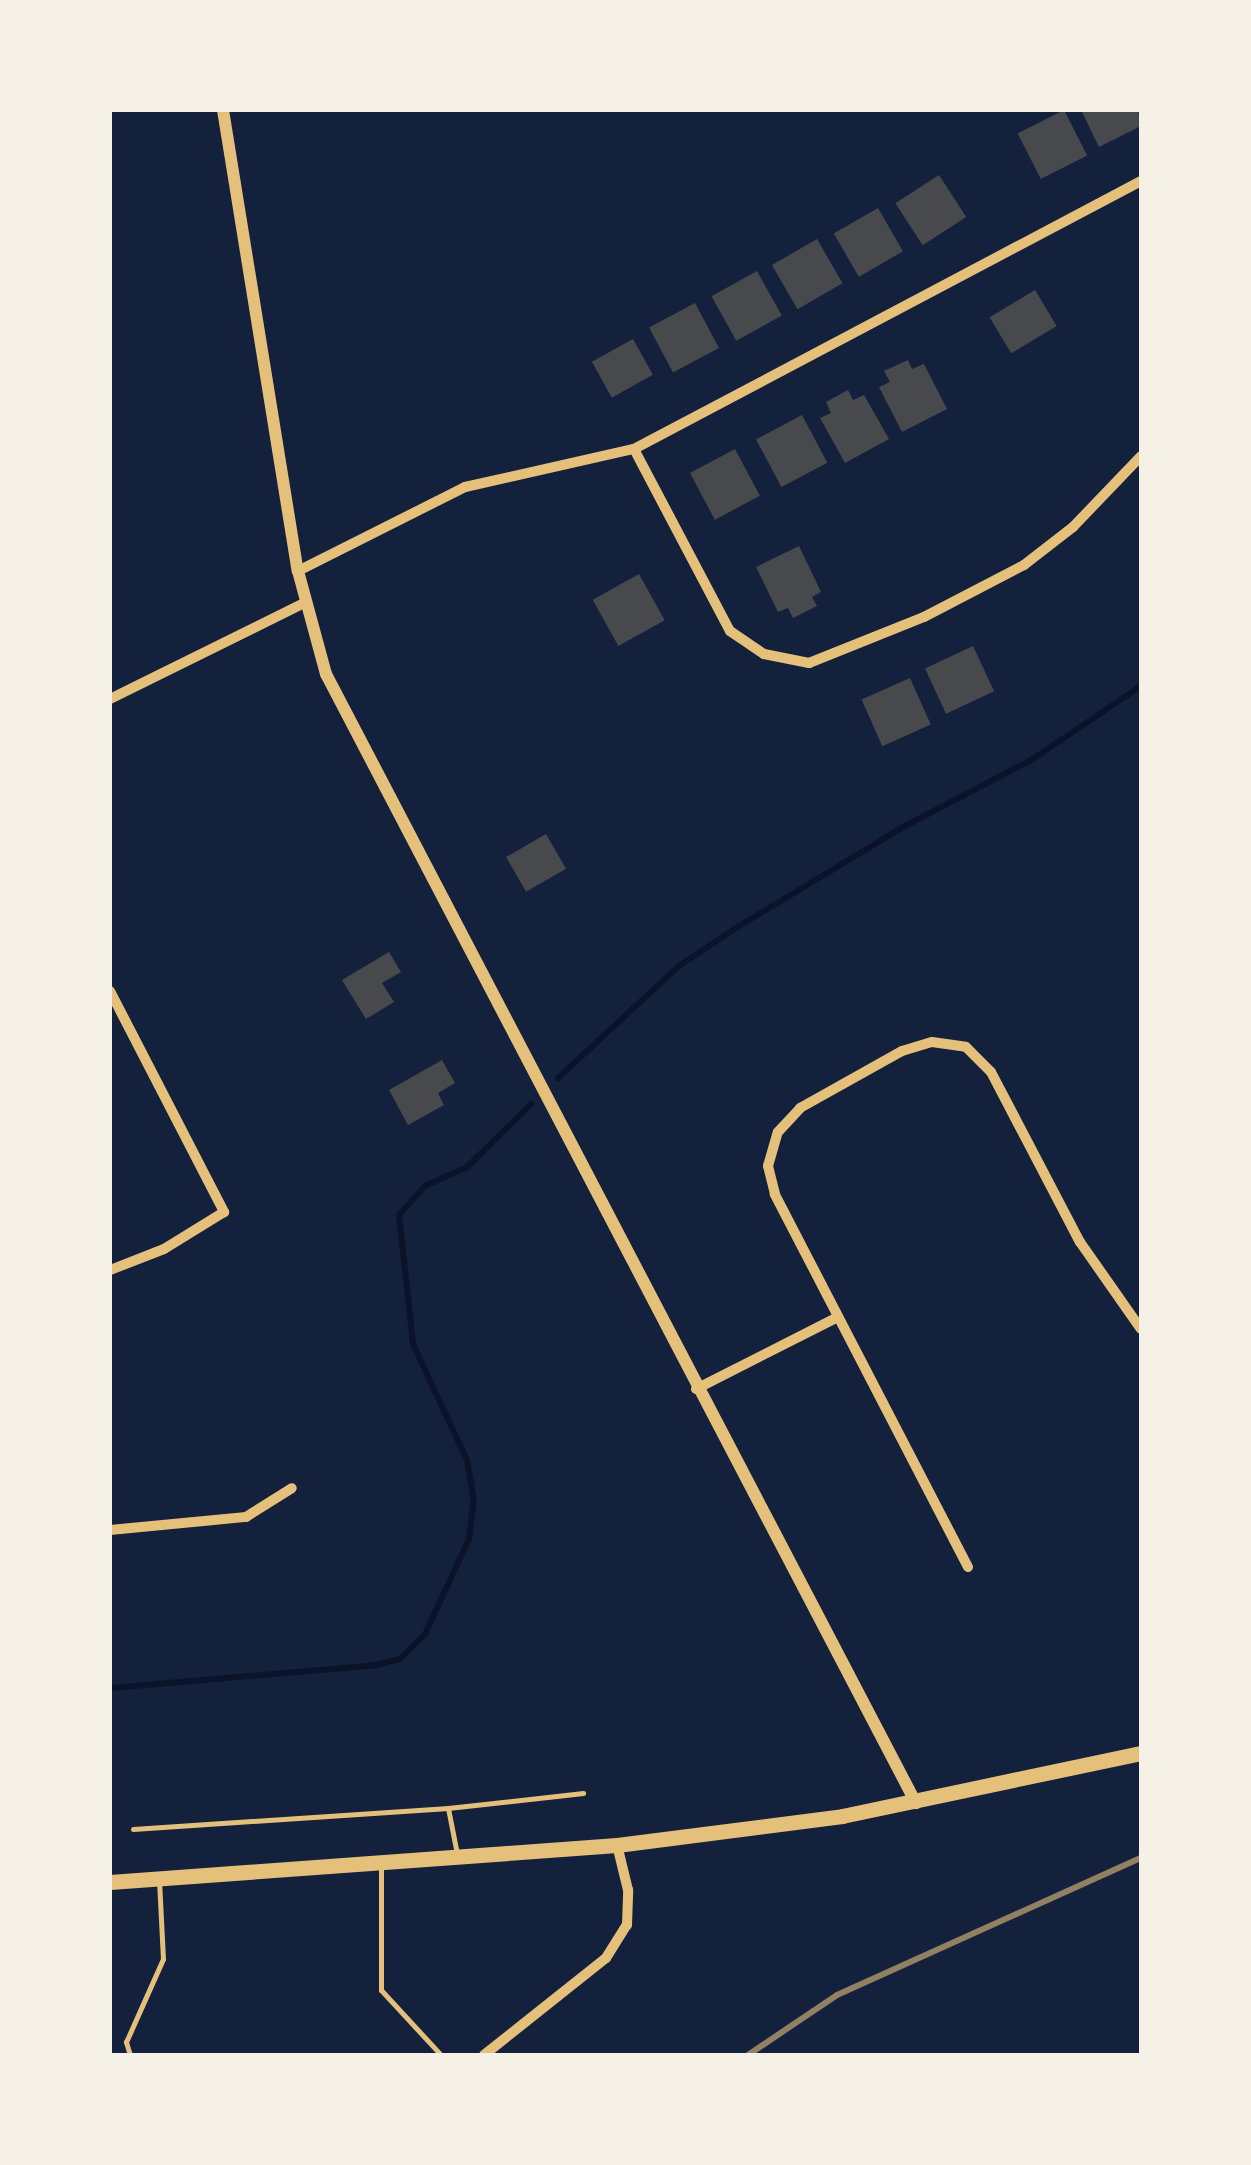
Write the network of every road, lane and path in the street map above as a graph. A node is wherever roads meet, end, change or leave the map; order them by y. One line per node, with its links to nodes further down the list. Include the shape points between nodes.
1 (223, 110): 5 (street)
2 (1141, 181): 3 (street)
3 (634, 449): 4 (street, via 730,631 764,654 808,664 924,617 1024,565 1074,527); 5 (street, via 466,487)
4 (1141, 456)
5 (298, 571): 6 (street)
6 (304, 603): 7 (street); 12 (street, via 326,674)
7 (110, 699)
8 (110, 991): 9 (street, via 224,1212)
9 (110, 1270)
10 (836, 1318): 11 (street, via 774,1194 772,1145 800,1108 902,1051 932,1042 966,1047 991,1072 1080,1242); 12 (street); 15 (street)
11 (1141, 1330)
12 (696, 1389): 18 (street)
13 (292, 1488): 14 (street, via 246,1517)
14 (110, 1530)
15 (968, 1567)
16 (1141, 1752): 18 (main road)
17 (583, 1792): 19 (lane)
18 (916, 1802): 21 (main road)
19 (448, 1808): 20 (lane); 22 (lane)
20 (133, 1829)
21 (617, 1845): 22 (main road); 28 (street, via 628,1890 626,1925 606,1958)
22 (458, 1857): 23 (main road)
23 (381, 1862): 24 (main road); 27 (lane, via 381,1990)
24 (158, 1878): 25 (main road); 26 (lane, via 162,1959 126,2042)
25 (110, 1882)
26 (130, 2055)
27 (440, 2055)
28 (484, 2055)

